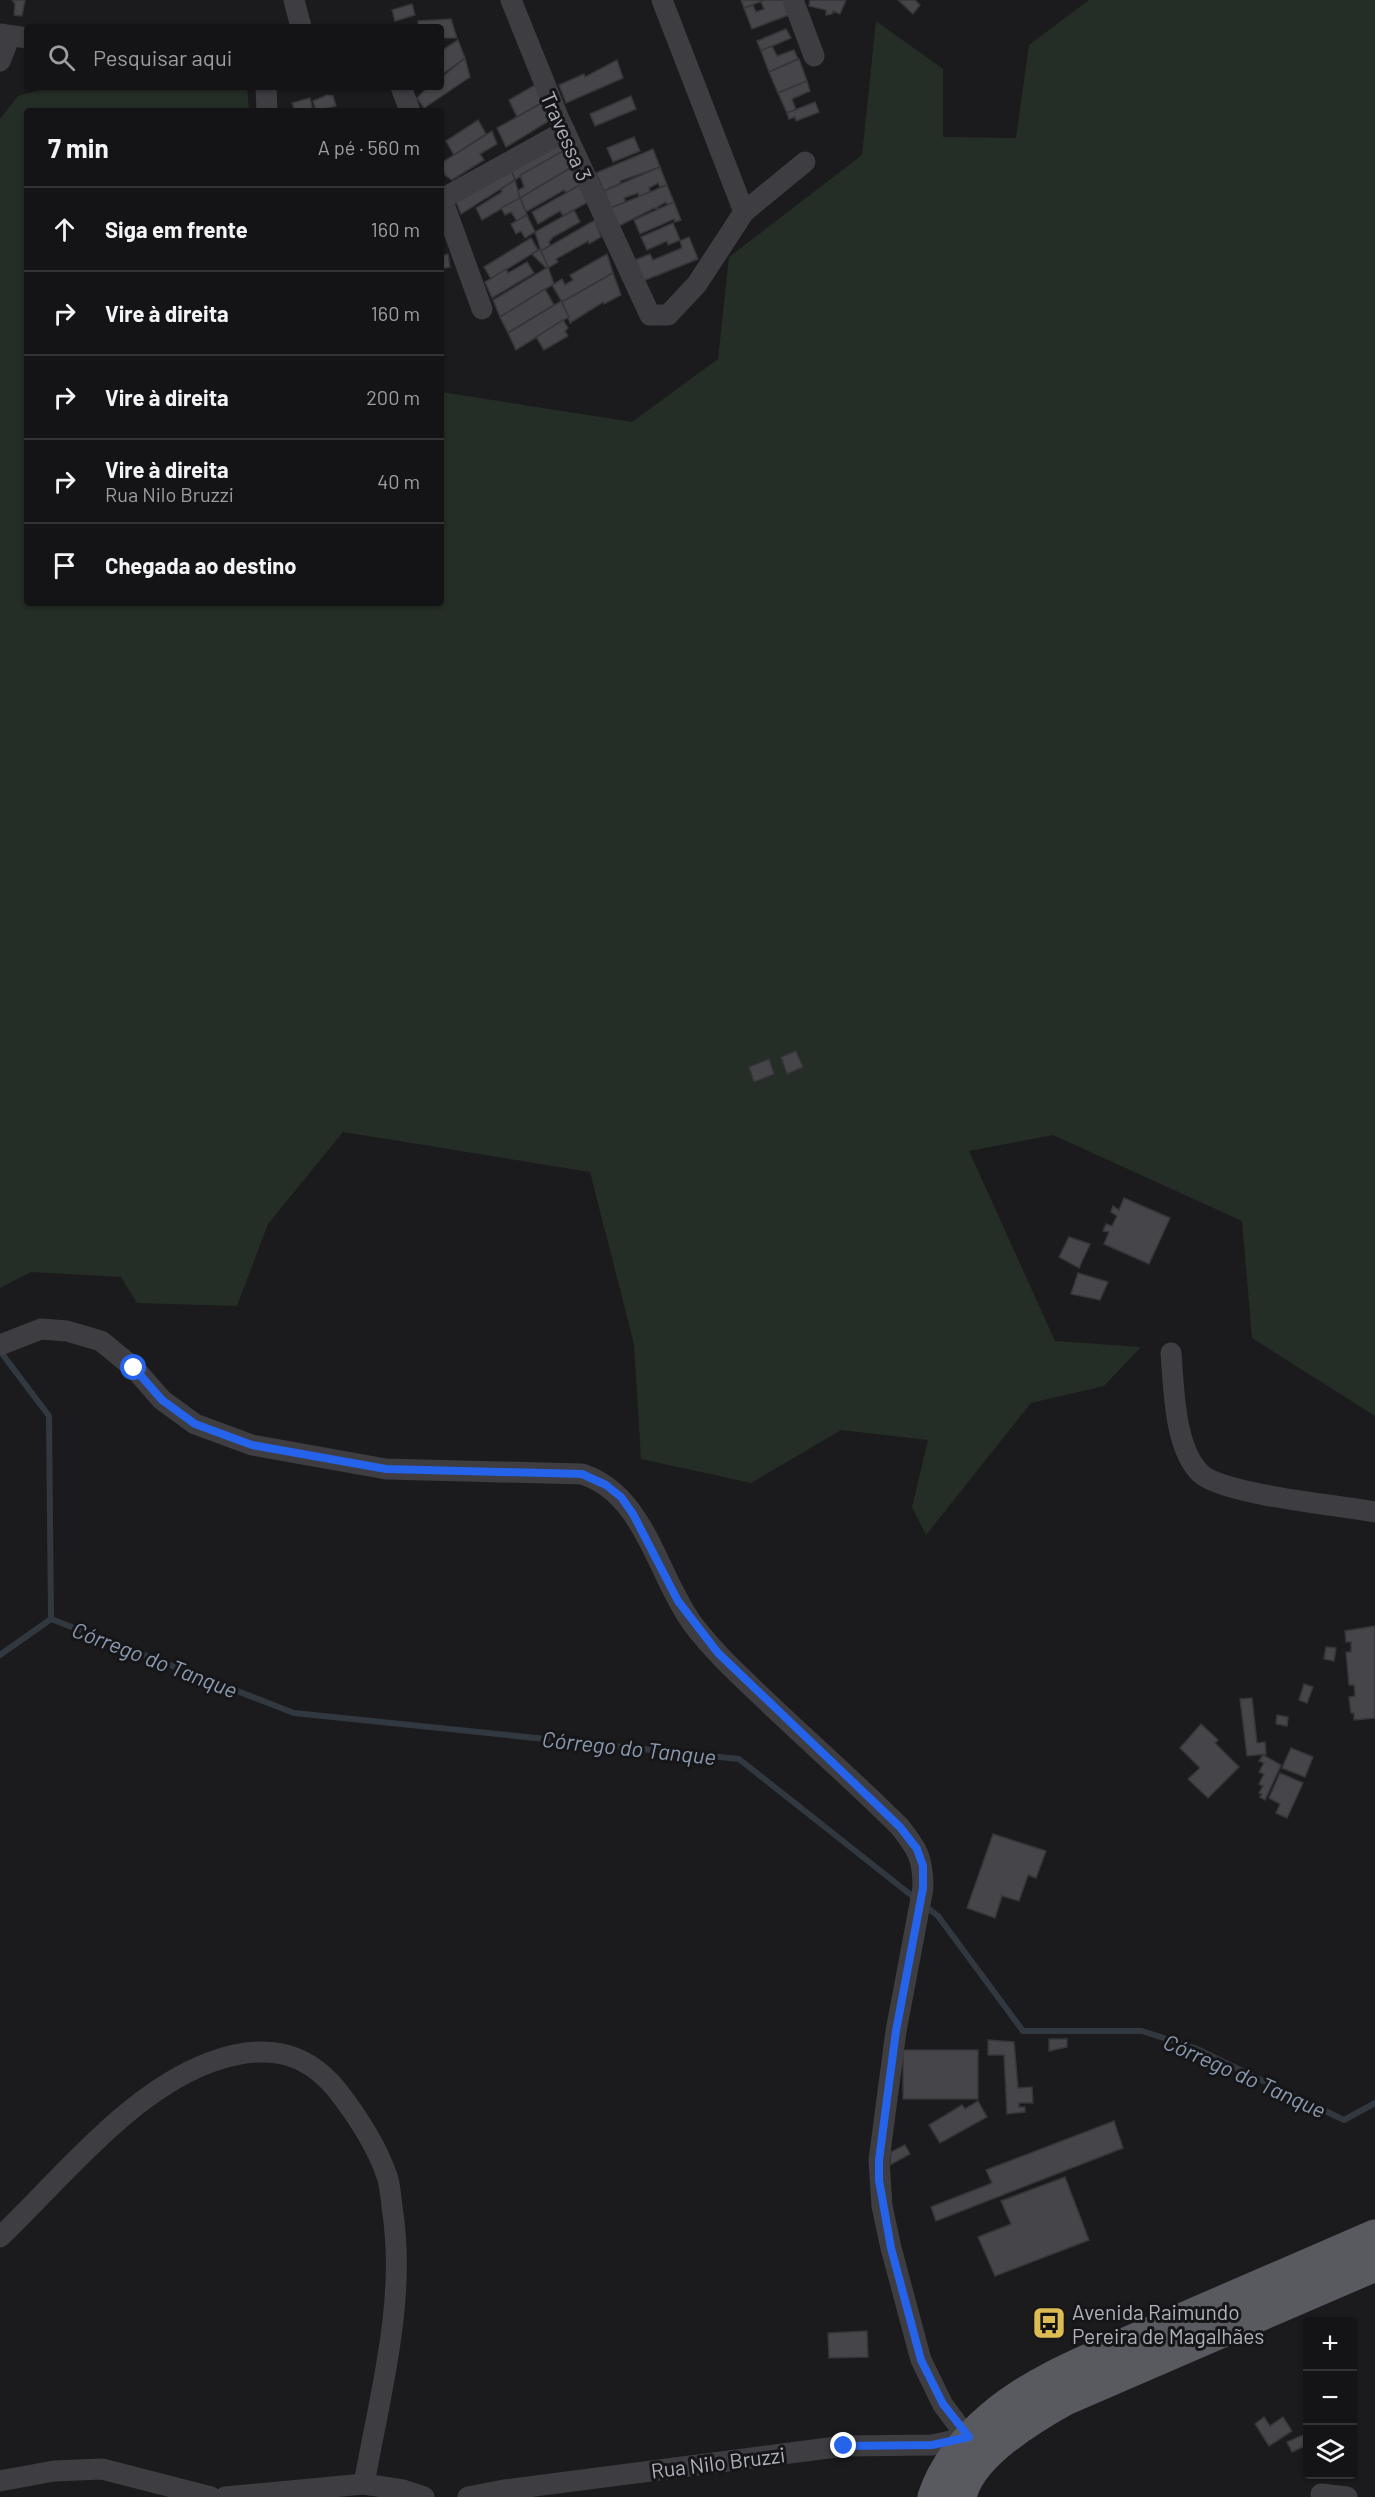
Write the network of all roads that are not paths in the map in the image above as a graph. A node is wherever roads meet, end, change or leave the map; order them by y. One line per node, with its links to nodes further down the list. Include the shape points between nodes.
1 (294, 0): 5 (street)
2 (511, 0): 13 (street, Travessa 3)
3 (662, 0): 17 (street)
4 (793, 0): 7 (street)
5 (300, 24)
6 (12, 36): 8 (street)
7 (814, 56)
8 (0, 61)
9 (266, 90): 11 (street)
10 (402, 90): 12 (street)
11 (267, 108)
12 (409, 108)
13 (565, 131): 15 (street); 17 (street, Travessa 3, via 650,315 668,315 697,284)
14 (805, 162): 17 (street)
15 (444, 196)
16 (444, 206): 18 (street)
17 (744, 212)
18 (482, 309)
19 (10, 1341): 25 (street, via 41,1329 67,1331 100,1341 134,1368 162,1400 195,1424 252,1445 386,1469 582,1474 621,1497 678,1601 718,1653 900,1827 917,1849 923,1866 923,1888 896,2031 879,2180 891,2248 921,2360 943,2404)
20 (1171, 1353): 21 (street, via 1180,1431 1201,1473 1217,1483 1256,1492)
21 (1375, 1512)
22 (1375, 2236): 25 (main road, via 1076,2366 994,2415)
23 (0, 2237): 27 (street, via 107,2131 162,2088 212,2062 262,2052 295,2056 323,2072 371,2138 388,2178 395,2223 397,2283)
24 (1375, 2265): 25 (main road, via 1065,2399 1028,2419 1001,2440)
25 (976, 2449): 32 (street, Rua Nilo Bruzzi, via 844,2446); 33 (main road, via 951,2460); 34 (main road)
26 (0, 2481): 29 (street, via 54,2471 102,2469)
27 (364, 2484): 30 (street); 31 (street)
28 (1321, 2494): 35 (street)
29 (211, 2497)
30 (225, 2497)
31 (424, 2497)
32 (468, 2497)
33 (934, 2497)
34 (960, 2497)
35 (1347, 2497)

